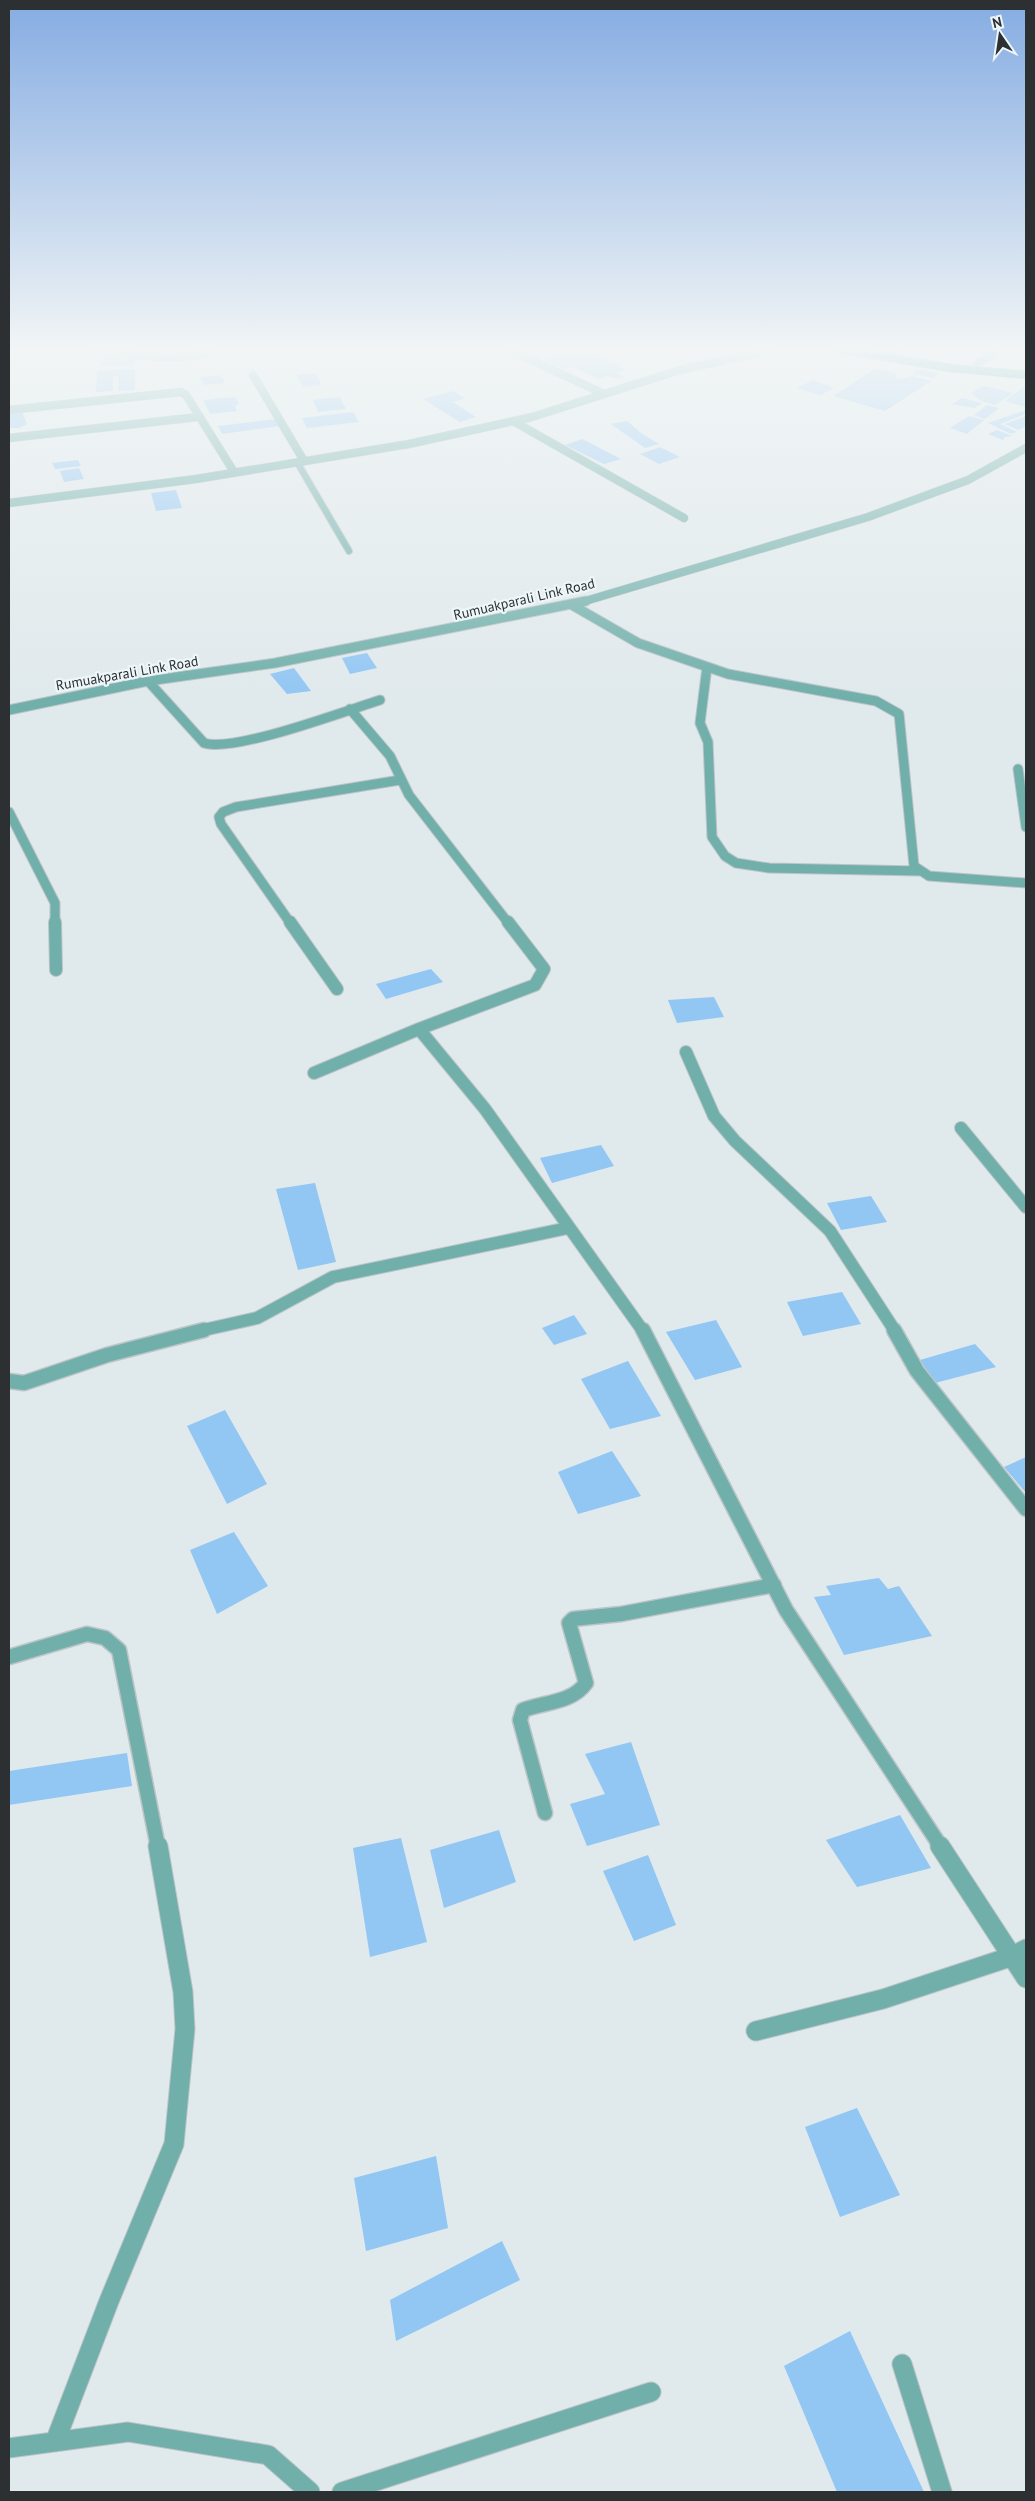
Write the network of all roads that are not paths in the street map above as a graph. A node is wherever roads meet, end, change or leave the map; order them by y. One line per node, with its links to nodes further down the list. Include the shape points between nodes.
1 (229, 465): 6 (street)
2 (278, 465): 6 (street)
3 (302, 465): 9 (lane)
4 (590, 465): 8 (street)
5 (996, 465): 10 (street, Rumuakparali Link Road, via 968,480 868,517)
6 (234, 472): 7 (street)
7 (9, 503)
8 (684, 518)
9 (349, 551)
10 (572, 605): 11 (street, via 638,642); 12 (street, Rumuakparali Link Road, via 276,663)
11 (707, 667): 20 (street, via 728,674 876,701 899,714 914,866); 20 (street, via 700,723 708,742 712,837 725,856 736,863 769,868)
12 (148, 681): 14 (street, via 204,743 214,746 243,742); 15 (street, Rumuakparali Link Road)
13 (380, 700): 14 (street)
14 (350, 709): 17 (street, via 390,756)
15 (9, 710)
16 (1018, 769): 19 (street)
17 (400, 780): 23 (street, via 236,807 219,817); 24 (street, via 544,969 535,985)
18 (9, 812): 22 (street, via 56,903)
19 (1026, 827)
20 (920, 871): 21 (street, via 929,876)
21 (1026, 883)
22 (56, 970)
23 (337, 989)
24 (419, 1029): 26 (street); 29 (street, via 485,1109)
25 (686, 1052): 31 (street, via 714,1116 830,1231 917,1370)
26 (314, 1073)
27 (961, 1128): 28 (street)
28 (1026, 1207)
29 (568, 1228): 30 (street, via 333,1277 257,1318 107,1355 24,1383); 32 (street, via 649,1339)
30 (9, 1381)
31 (1026, 1509)
32 (774, 1585): 34 (street, via 621,1614 573,1619 569,1623 586,1683 583,1690 575,1695 534,1704 523,1710 520,1720); 35 (street, via 786,1610)
33 (9, 1657): 40 (street, via 87,1634 106,1638 119,1650 183,1992 185,2028 174,2144)
34 (545, 1814)
35 (1020, 1952): 36 (street); 37 (street, via 883,1999)
36 (1026, 1978)
37 (756, 2031)
38 (902, 2364): 44 (street)
39 (651, 2392): 43 (street)
40 (55, 2442): 41 (street); 42 (street, via 128,2432 268,2455)
41 (9, 2448)
42 (310, 2492)
43 (342, 2492)
44 (942, 2492)

